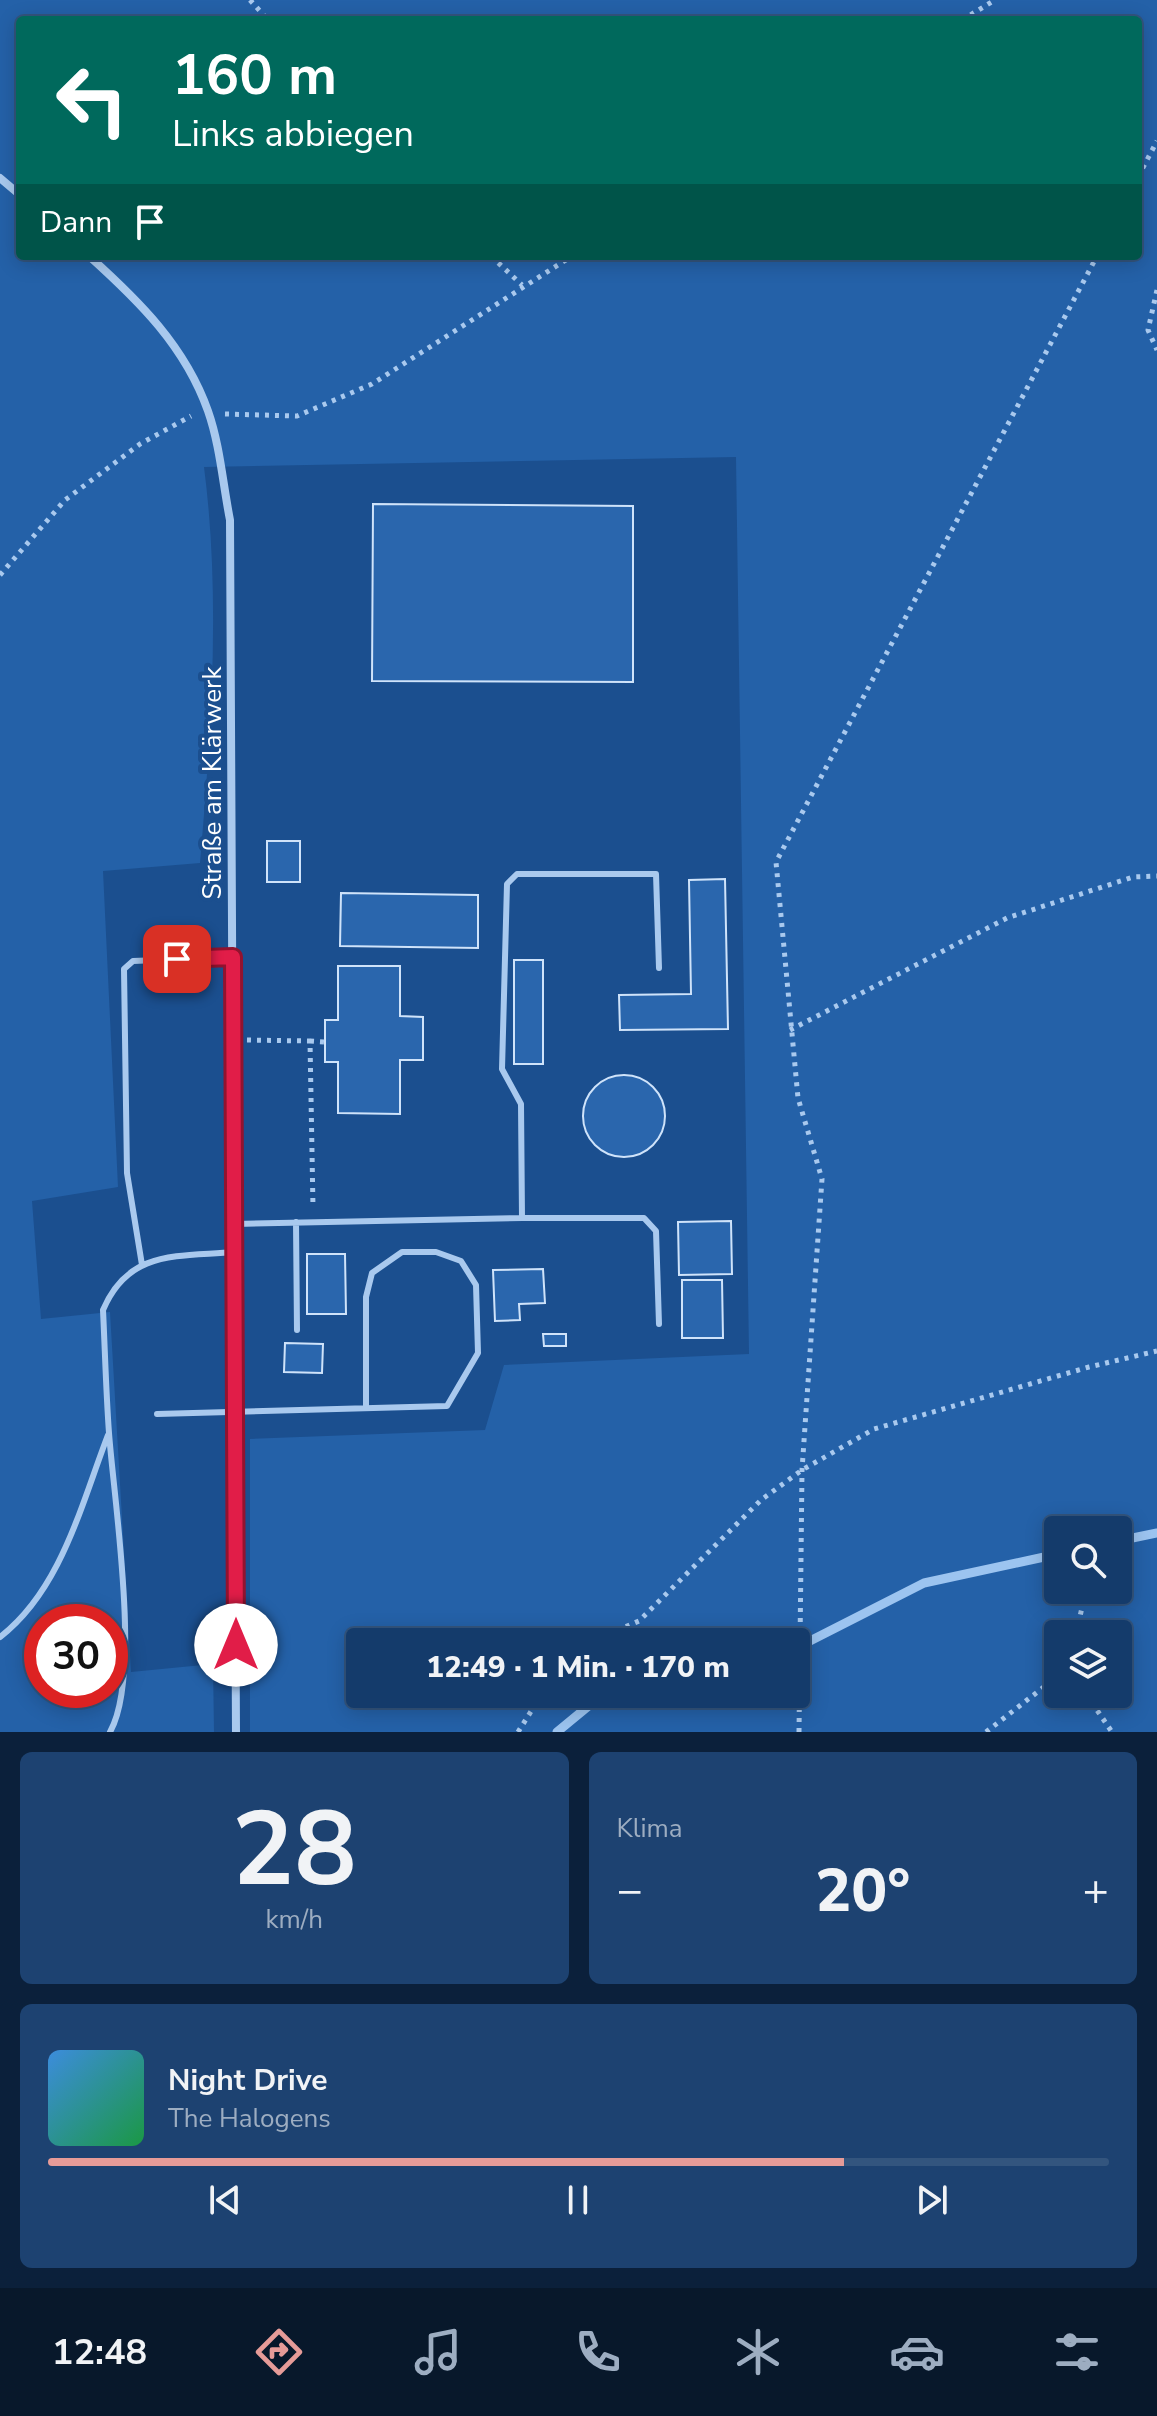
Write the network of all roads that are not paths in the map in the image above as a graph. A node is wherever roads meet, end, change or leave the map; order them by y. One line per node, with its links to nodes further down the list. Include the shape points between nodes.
1 (0, 178): 2 (street)
2 (16, 192)
3 (93, 260): 4 (street, Straße am Klärwerk, via 138,300 184,357 209,413 230,520)
4 (233, 957): 8 (street, Straße am Klärwerk); 10 (lane, via 133,961 124,969 127,1173)
5 (659, 968): 6 (lane, via 656,874 517,874 507,884 502,1069 521,1104)
6 (522, 1218): 7 (lane); 11 (lane, via 644,1218 656,1231)
7 (296, 1222): 8 (lane); 12 (lane)
8 (235, 1224): 9 (street, Straße am Klärwerk)
9 (235, 1252): 10 (lane, via 156,1259); 14 (street, Straße am Klärwerk)
10 (142, 1265): 16 (lane, via 121,1279 103,1310)
11 (659, 1324)
12 (297, 1330)
13 (366, 1406): 13 (lane, via 366,1297 372,1273 402,1252 436,1252 461,1261 476,1285 478,1353 462,1384 447,1406); 14 (lane)
14 (235, 1412): 15 (lane); 19 (street, Straße am Klärwerk)
15 (157, 1414)
16 (109, 1432): 17 (lane, via 39,1598); 18 (lane, via 124,1658)
17 (0, 1637)
18 (110, 1732)
19 (236, 1732)

